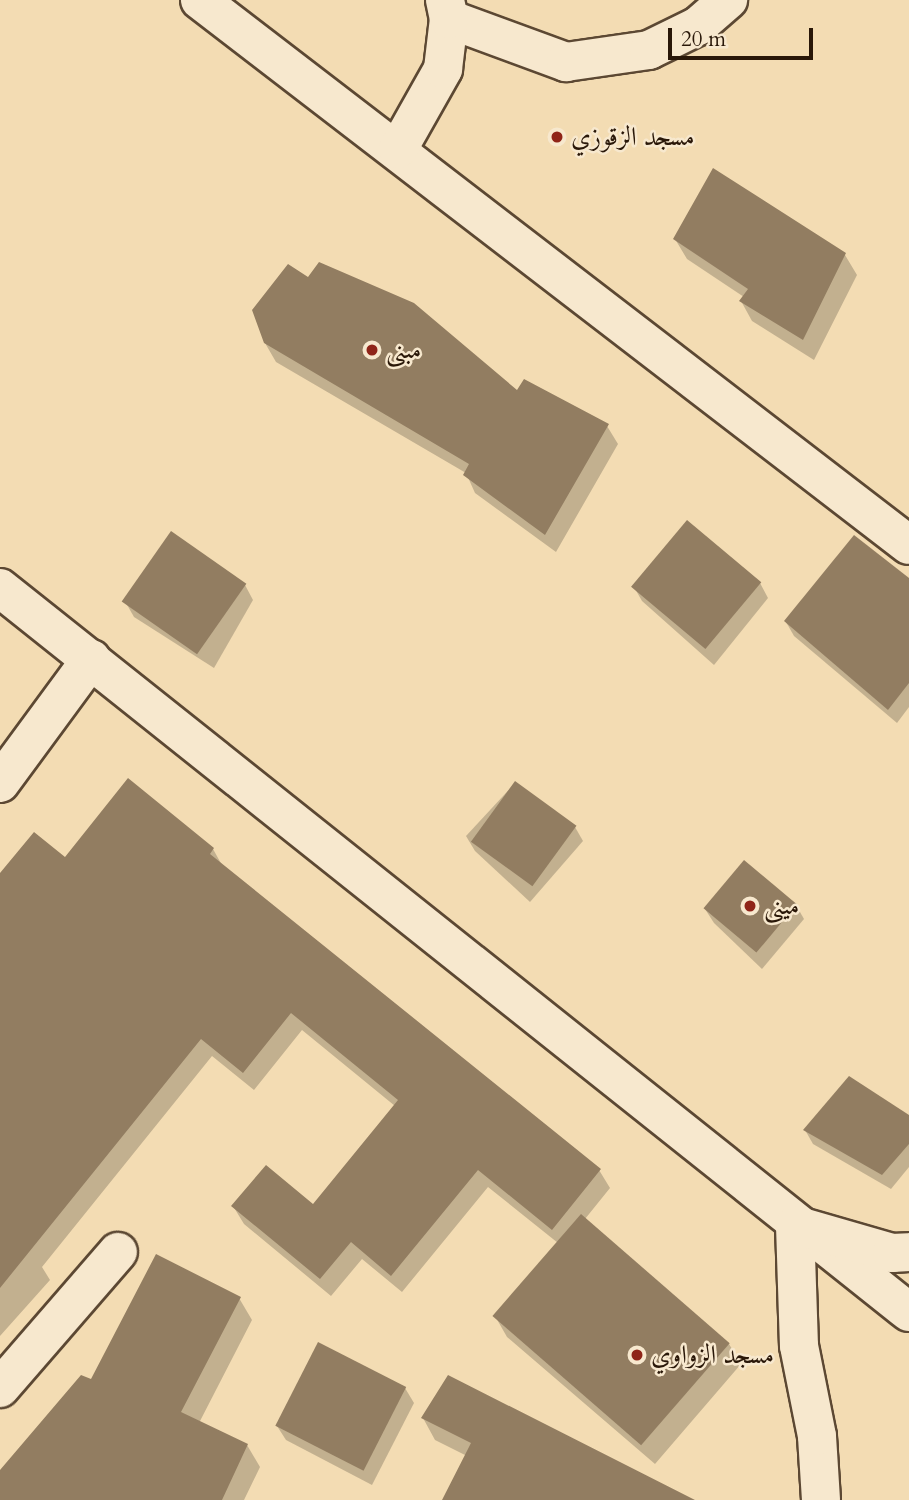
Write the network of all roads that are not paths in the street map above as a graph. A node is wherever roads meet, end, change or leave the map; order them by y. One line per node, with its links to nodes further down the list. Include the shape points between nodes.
1 (200, 0): 4 (street)
2 (727, 0): 3 (street, via 698,26 649,50 566,62)
3 (447, 9): 4 (street, via 443,69)
4 (398, 149): 5 (street)
5 (909, 545)
6 (0, 588): 7 (street)
7 (91, 659): 8 (street); 9 (street)
8 (0, 783)
9 (795, 1225): 11 (street, via 892,1253); 12 (street); 14 (street, via 799,1346 817,1436)
10 (118, 1252): 13 (street)
11 (909, 1252)
12 (909, 1312)
13 (0, 1388)
14 (821, 1500)

